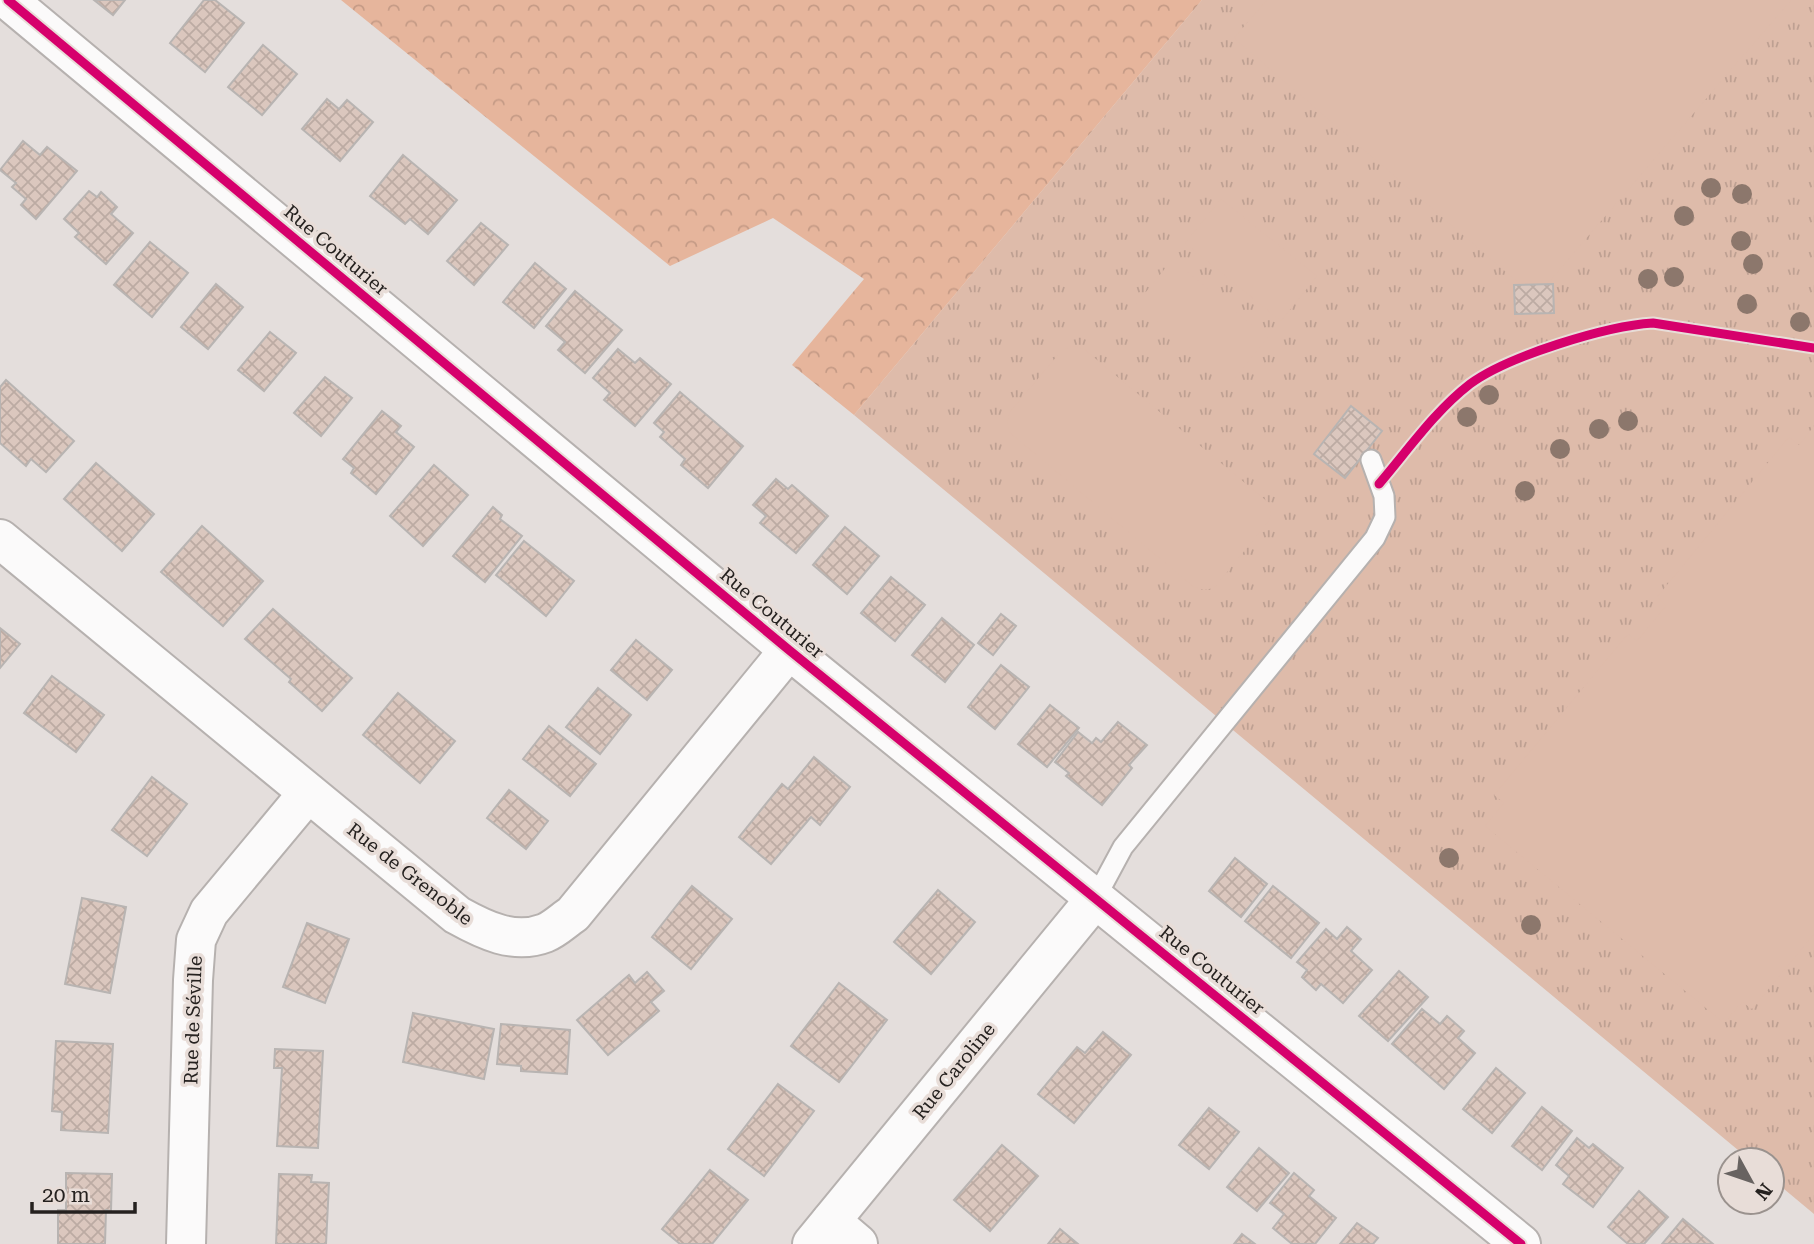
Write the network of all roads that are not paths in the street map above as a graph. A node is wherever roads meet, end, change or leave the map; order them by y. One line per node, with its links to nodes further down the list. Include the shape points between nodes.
1 (8, 0): 4 (street, Rue Couturier)
2 (1371, 460): 6 (lane, via 1384,496 1385,517 1375,538 1123,846)
3 (0, 539): 5 (street, Rue de Grenoble)
4 (789, 650): 5 (street, Rue de Grenoble, via 573,914 546,933 496,934 457,915); 6 (street, Rue Couturier)
5 (307, 793): 8 (street, Rue de Séville, via 209,912 196,940)
6 (1096, 898): 7 (street, Rue Caroline); 9 (street, Rue Couturier)
7 (834, 1236)
8 (186, 1244)
9 (1521, 1244)

